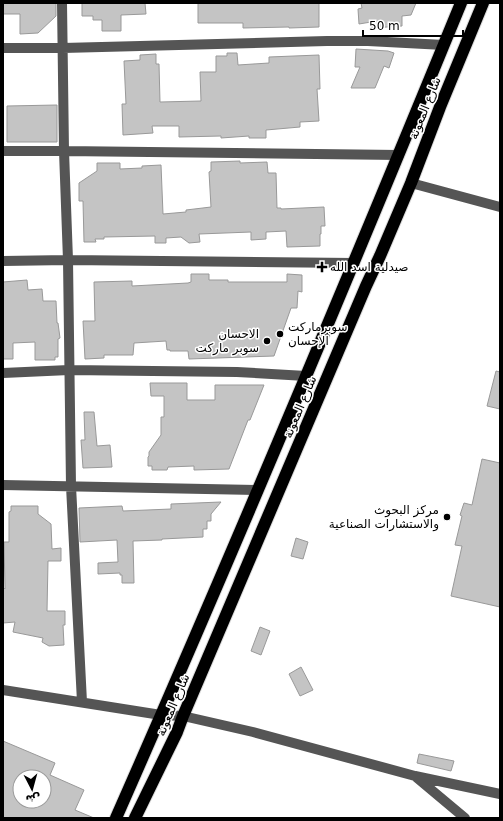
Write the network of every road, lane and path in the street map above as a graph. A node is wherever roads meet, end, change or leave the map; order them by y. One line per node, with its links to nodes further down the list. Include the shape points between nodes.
1 (62, 3): 6 (street)
2 (461, 3): 4 (highway, شارع المعونة)
3 (483, 3): 10 (highway, شارع المعونة)
4 (444, 45): 6 (street, via 327,40); 9 (highway, شارع المعونة)
5 (3, 48): 6 (street)
6 (63, 48): 8 (street)
7 (3, 151): 8 (street)
8 (64, 151): 9 (street); 12 (street)
9 (400, 154): 14 (highway, شارع المعونة)
10 (411, 183): 11 (street); 24 (highway, شارع المعونة)
11 (500, 206)
12 (68, 260): 13 (street); 14 (street); 15 (street)
13 (3, 261)
14 (354, 263): 17 (highway, شارع المعونة)
15 (69, 370): 16 (street); 17 (street, via 237,372); 19 (street)
16 (3, 373)
17 (306, 376): 20 (highway, شارع المعونة)
18 (3, 485): 19 (street)
19 (70, 486): 20 (street); 22 (street)
20 (258, 490): 23 (highway, شارع المعونة)
21 (3, 690): 22 (street)
22 (82, 702): 23 (street)
23 (161, 715): 24 (street); 27 (highway, شارع المعونة)
24 (183, 716): 25 (street, via 253,732); 28 (highway, شارع المعونة)
25 (415, 776): 26 (street); 29 (street)
26 (500, 794)
27 (116, 818)
28 (135, 818)
29 (465, 818)

